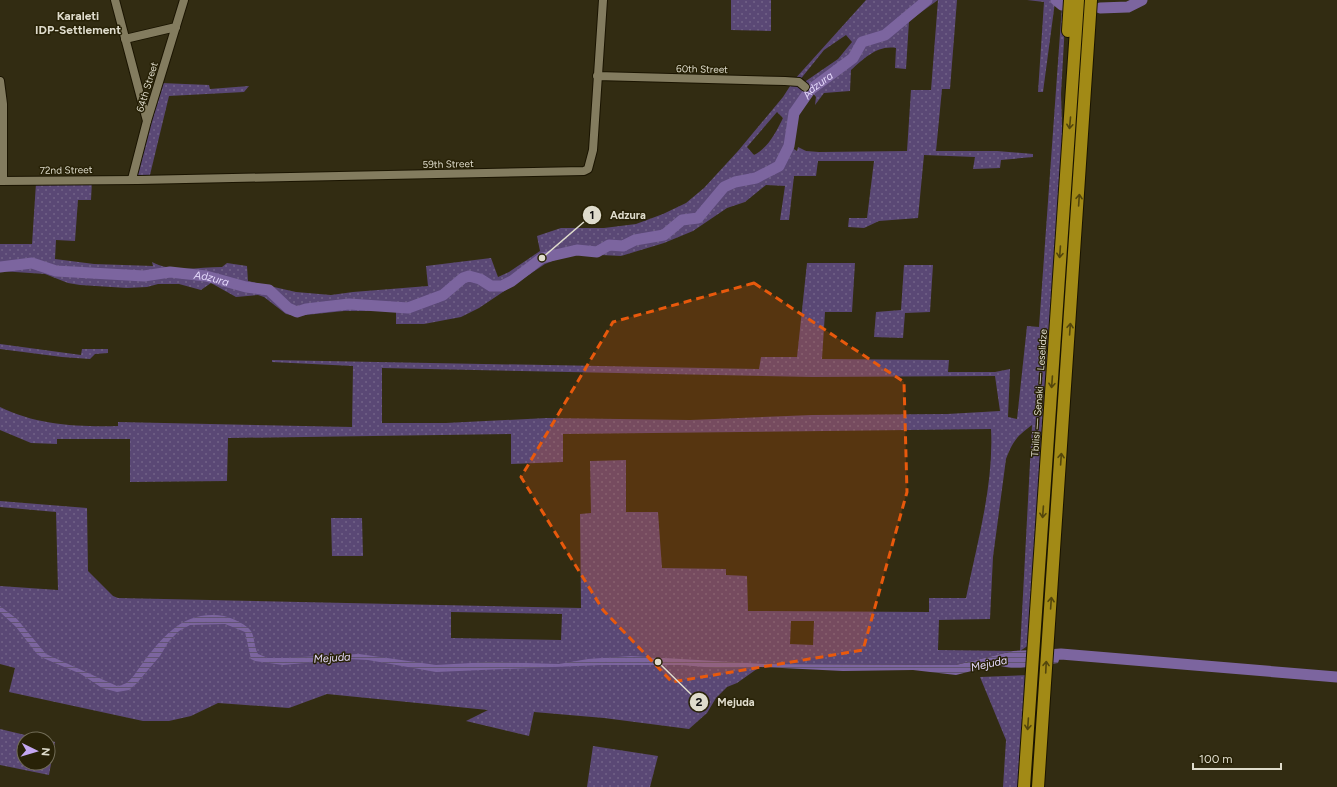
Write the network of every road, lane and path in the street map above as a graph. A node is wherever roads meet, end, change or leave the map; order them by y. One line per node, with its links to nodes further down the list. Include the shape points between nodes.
1 (115, 0): 10 (street)
2 (184, 0): 9 (street, 64th Street)
3 (603, 0): 11 (street, 59th Street)
4 (1070, 0): 14 (highway, via 1066,74)
5 (1078, 0): 14 (highway, Tbilisi — Senaki — Leselidze)
6 (1091, 0): 8 (highway)
7 (1096, 0): 8 (highway)
8 (1091, 15): 21 (highway, one-way to 8)
9 (176, 27): 10 (street); 15 (street, 64th Street)
10 (125, 40): 15 (street)
11 (597, 76): 13 (street, 60th Street, via 785,81 799,82); 18 (street, 59th Street, via 593,150 588,169 584,171)
12 (0, 81): 16 (street)
13 (805, 86)
14 (1072, 96): 20 (highway, Tbilisi — Senaki — Leselidze, one-way to 20)
15 (147, 121): 18 (street, 64th Street)
16 (2, 122): 17 (street)
17 (1, 164): 19 (street)
18 (135, 180): 19 (street, 72nd Street)
19 (2, 181)
20 (1024, 787)
21 (1038, 787)

